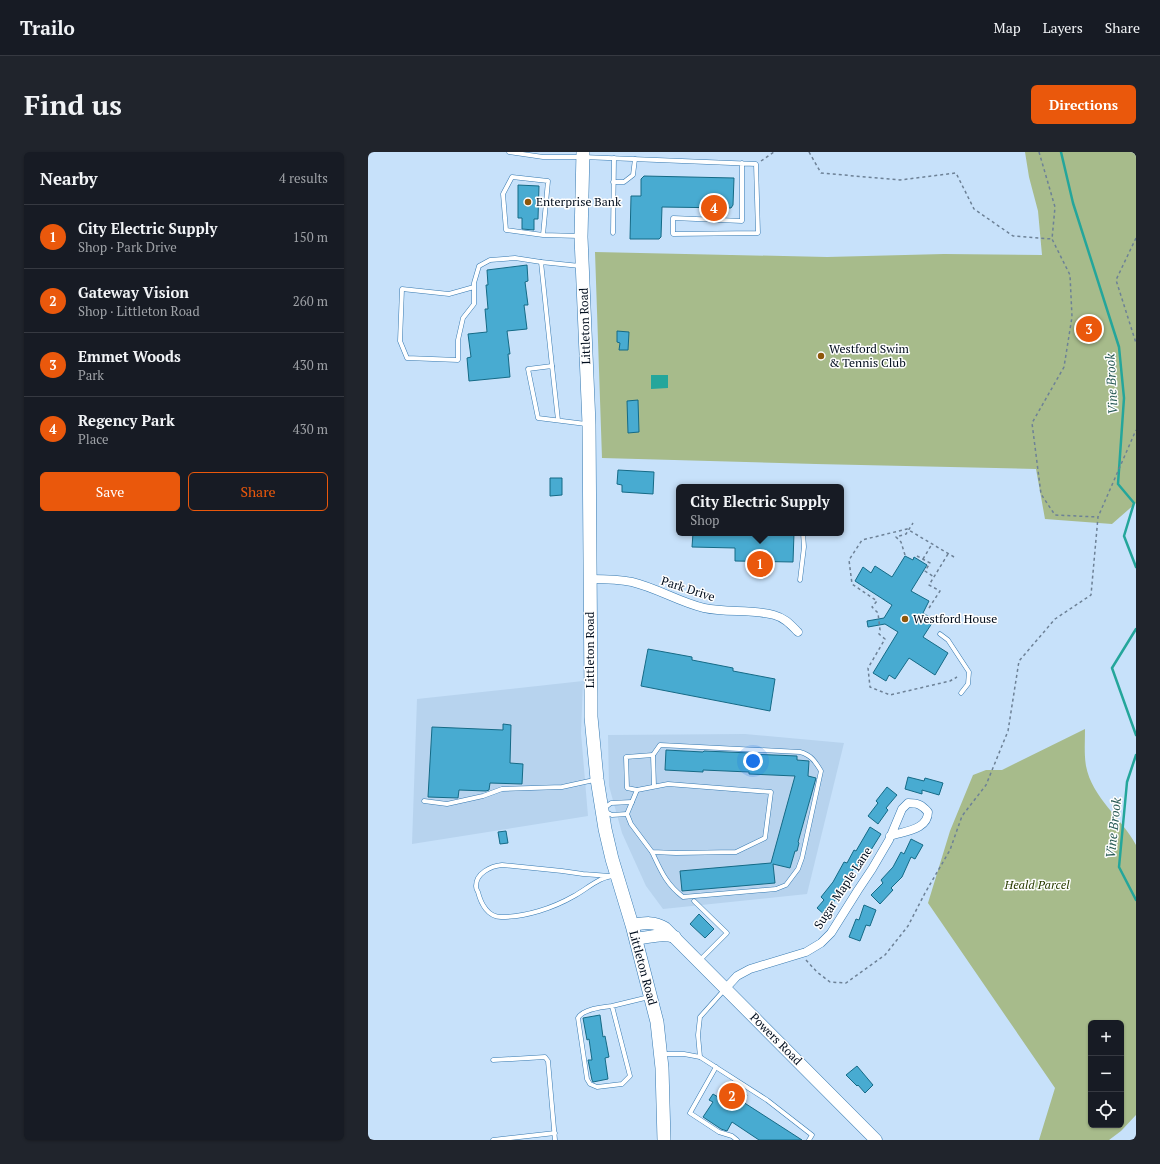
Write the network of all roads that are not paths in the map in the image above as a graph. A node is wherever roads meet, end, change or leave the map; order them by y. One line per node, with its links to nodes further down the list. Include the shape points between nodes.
1 (509, 152): 4 (lane)
2 (548, 152): 4 (lane)
3 (583, 154): 4 (lane); 5 (lane); 11 (main road, Littleton Road)
4 (547, 157)
5 (614, 158): 6 (lane); 8 (lane)
6 (635, 159): 7 (lane); 8 (lane, via 633,175 624,182)
7 (742, 163): 7 (lane, via 756,164 758,233 673,234 673,218 742,221)
8 (614, 182): 9 (lane)
9 (613, 233)
10 (543, 234): 10 (lane, via 548,181 512,177 503,194 506,230); 11 (lane)
11 (581, 236): 13 (main road, Littleton Road)
12 (541, 262): 13 (lane); 14 (lane, via 516,258 490,260 479,266); 15 (lane)
13 (582, 266): 17 (main road, Littleton Road)
14 (474, 287): 14 (lane, via 474,304 462,318 458,360 407,358 400,341 402,289 449,294)
15 (552, 366): 16 (lane); 16 (lane, via 528,369 538,418)
16 (558, 420): 17 (lane)
17 (589, 424): 19 (main road, Littleton Road)
18 (803, 536): 20 (lane)
19 (590, 579): 21 (street, Park Drive, via 614,579 634,583 702,608 774,615 786,620); 25 (main road, Littleton Road, via 591,717)
20 (800, 580)
21 (798, 632)
22 (940, 634): 23 (lane, via 948,640 969,672 968,684)
23 (961, 693)
24 (653, 755): 26 (lane); 27 (lane, via 626,757 627,788); 33 (lane, via 660,745 800,752 807,754 821,771 798,869 786,885 776,889 684,897 665,878)
25 (597, 779): 28 (lane, via 562,787 502,789 447,804); 30 (main road, Littleton Road)
26 (654, 786): 27 (lane); 33 (lane, via 668,784 771,792 765,838 736,852)
27 (637, 790): 29 (lane)
28 (424, 801)
29 (632, 802): 30 (lane, via 611,803); 31 (lane)
30 (602, 810): 31 (lane, via 612,815); 34 (main road, Littleton Road)
31 (627, 814): 33 (lane, via 631,824)
32 (890, 836): 32 (street, Sugar Maple Lane, via 902,809 908,803 923,806 928,812 924,824 914,830); 40 (street, Sugar Maple Lane, via 872,870 831,933 821,943 801,954 750,969 737,976)
33 (652, 852)
34 (614, 876): 34 (lane, via 550,907 528,914 500,917 488,912 480,901 476,886 486,870 502,865); 36 (main road, Littleton Road)
35 (694, 901): 39 (lane, via 727,933)
36 (632, 925): 37 (main road, Powers Road, via 645,922 660,924); 38 (main road, Littleton Road)
37 (675, 937): 38 (main road, via 666,934); 39 (main road, Powers Road)
38 (636, 939): 41 (main road, Littleton Road)
39 (699, 961): 40 (main road, Powers Road)
40 (726, 988): 44 (lane, via 700,1017); 48 (main road, Powers Road)
41 (651, 996): 42 (lane); 43 (main road, Littleton Road)
42 (612, 1006): 42 (lane, via 630,1076 622,1084 597,1087 590,1084 587,1079 578,1018 580,1014)
43 (661, 1054): 44 (lane); 51 (main road, Littleton Road)
44 (700, 1057): 46 (lane)
45 (493, 1060): 47 (lane, via 545,1057 548,1061)
46 (716, 1067): 52 (lane, via 690,1113 719,1132); 53 (lane, via 767,1100 812,1135)
47 (555, 1133): 49 (lane); 50 (lane)
48 (872, 1138)
49 (493, 1140)
50 (555, 1140)
51 (664, 1140)
52 (737, 1140)
53 (809, 1140)

